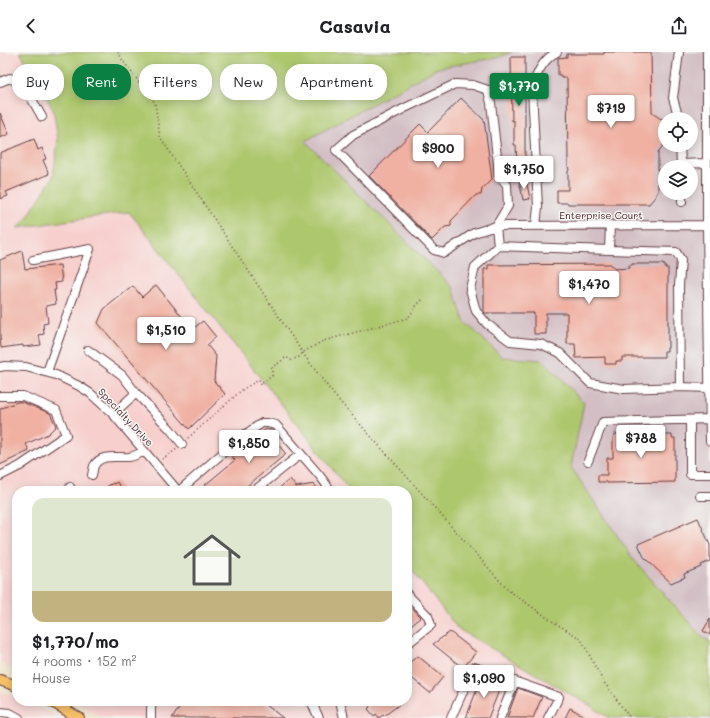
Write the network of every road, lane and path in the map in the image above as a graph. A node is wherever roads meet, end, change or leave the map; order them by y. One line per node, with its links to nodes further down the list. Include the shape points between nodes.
1 (118, 52): 20 (path, via 155,104 160,137)
2 (557, 52): 14 (street, via 550,56 536,74 532,89 538,208)
3 (679, 52): 7 (street, via 673,98)
4 (707, 52): 6 (street)
5 (0, 82): 8 (street, via 10,78 25,87)
6 (708, 103): 9 (street)
7 (678, 112)
8 (42, 117)
9 (707, 163): 10 (street); 12 (street)
10 (698, 164)
11 (610, 225): 12 (street, Enterprise Court); 14 (street, Enterprise Court); 16 (street)
12 (707, 225): 24 (street)
13 (496, 226): 13 (street, Enterprise Court, via 474,233 444,253 434,250 336,150 353,135 455,84 473,85 488,90 499,175 507,185 508,206); 14 (street, Enterprise Court); 15 (street)
14 (536, 226)
15 (498, 246): 16 (street); 23 (street, via 475,267 470,289 476,311 487,324 510,341 541,344 560,353 590,383 624,389)
16 (609, 250): 23 (street, via 676,252 681,260)
17 (33, 260): 22 (street, via 90,250)
18 (423, 299): 20 (path, via 408,318 322,341)
19 (88, 350): 25 (street, via 122,375)
20 (302, 353): 31 (path, via 291,360 286,357 272,367 272,376 260,385 259,380 243,389); 63 (path, via 334,395 508,590 581,639 603,681)
21 (0, 367): 22 (street, Specialty Drive, via 26,367)
22 (47, 372): 27 (street, Specialty Drive, via 90,393)
23 (680, 387): 24 (street)
24 (709, 388): 28 (street)
25 (136, 393): 27 (street); 31 (street)
26 (0, 396): 38 (street, via 24,396 56,410 66,435 20,466)
27 (113, 414): 32 (street, Specialty Drive)
28 (710, 419): 29 (street); 30 (street)
29 (690, 420): 34 (street, via 603,422); 36 (street, via 690,474)
30 (710, 441)
31 (182, 444): 35 (path)
32 (144, 451): 35 (street, Specialty Drive); 37 (street, via 131,456 102,459 94,466)
33 (301, 454): 40 (street, via 276,425 262,423 240,438); 41 (street); 42 (street)
34 (588, 461)
35 (155, 464): 39 (street, Specialty Drive)
36 (710, 474)
37 (92, 475)
38 (0, 476)
39 (174, 486)
40 (184, 486)
41 (260, 486)
42 (327, 486)
43 (700, 496): 44 (street)
44 (710, 496)
45 (412, 599): 46 (street, via 428,616 431,625)
46 (412, 640)
47 (0, 680): 49 (main road)
48 (515, 681): 60 (street, via 474,667); 61 (street); 62 (street, via 559,696)
49 (12, 684)
50 (59, 706): 56 (main road)
51 (152, 706): 57 (street)
52 (314, 706): 58 (street)
53 (341, 706): 59 (street)
54 (0, 712): 55 (street, via 10,713)
55 (19, 718)
56 (79, 718)
57 (151, 718)
58 (320, 718)
59 (344, 718)
60 (451, 718)
61 (500, 718)
62 (548, 718)
63 (630, 718)

